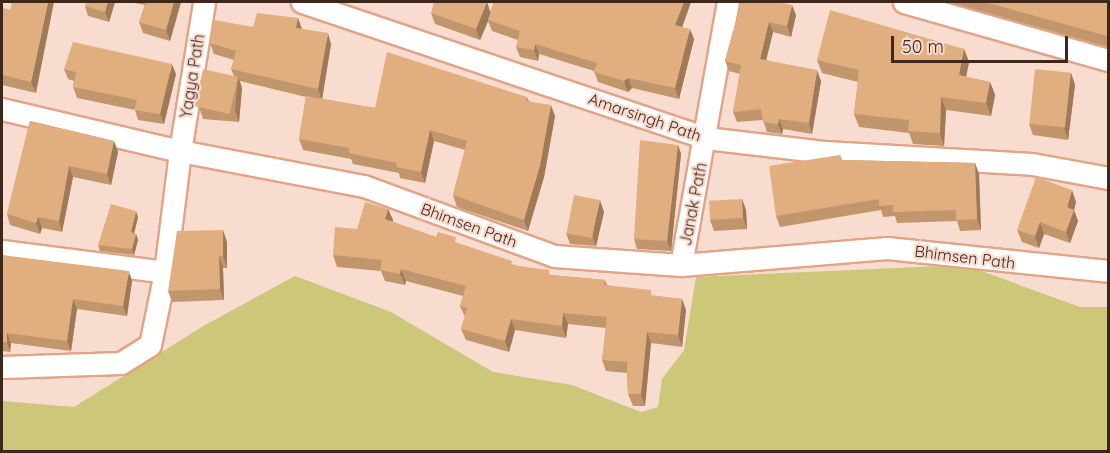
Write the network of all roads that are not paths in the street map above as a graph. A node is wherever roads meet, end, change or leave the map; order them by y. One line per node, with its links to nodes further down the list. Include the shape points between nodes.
1 (204, 2): 8 (street, Yagya Path)
2 (302, 2): 7 (street, Amarsingh Path)
3 (728, 2): 7 (street, Janak Path)
4 (904, 2): 5 (street)
5 (1108, 60)
6 (2, 109): 8 (street, Bhimsen Path)
7 (706, 138): 9 (street, Amarsingh Path, via 826,152 1032,164); 11 (street, Janak Path)
8 (180, 152): 11 (street, Bhimsen Path, via 364,186 554,256); 12 (street)
9 (1108, 178)
10 (2, 250): 12 (street)
11 (681, 265): 13 (street, Bhimsen Path, via 887,248)
12 (165, 272): 14 (street, via 150,345 140,354 121,363)
13 (1108, 272)
14 (2, 367)

